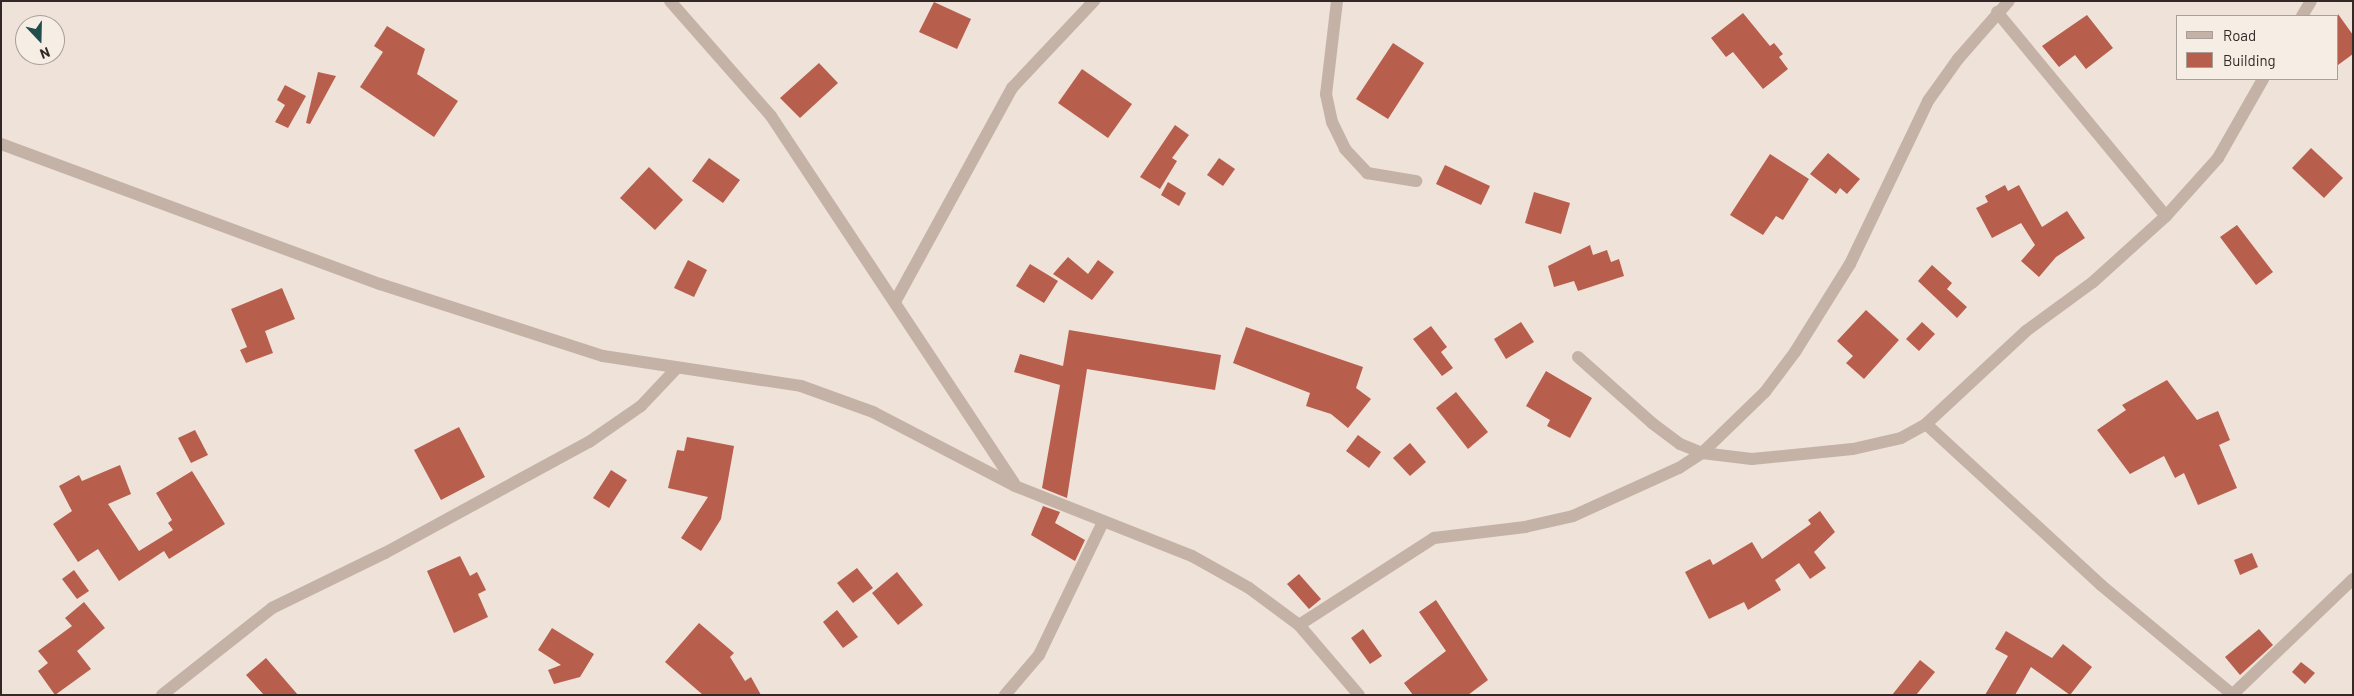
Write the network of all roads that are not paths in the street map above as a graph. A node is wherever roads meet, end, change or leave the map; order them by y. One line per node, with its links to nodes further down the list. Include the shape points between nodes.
1 (670, 1): 12 (street, via 771,116)
2 (1094, 1): 12 (street, via 1012,88)
3 (1337, 1): 10 (street, via 1326,94 1332,122 1345,149 1367,173)
4 (2009, 1): 6 (street)
5 (2310, 1): 7 (street)
6 (1997, 12): 11 (street); 16 (street, via 1928,101 1850,264 1796,352 1765,392)
7 (2303, 15)
8 (2261, 80): 11 (street, via 2218,158)
9 (1, 144): 14 (street, via 389,287 603,356)
10 (1416, 181)
11 (2166, 216): 15 (street, via 2093,282 2026,331)
12 (896, 300): 17 (street)
13 (1578, 357): 16 (street, via 1652,423 1680,444)
14 (675, 370): 17 (street, via 801,386 873,412); 21 (street, via 641,406 589,442 385,553 272,608)
15 (1926, 424): 16 (street, via 1901,438 1853,449 1752,459); 24 (street, via 2101,585)
16 (1702, 453): 20 (street, via 1679,468 1572,516 1525,527 1434,538)
17 (1015, 486): 18 (street)
18 (1103, 522): 20 (street, via 1192,556 1249,588); 22 (street, via 1039,655)
19 (2353, 579): 24 (street)
20 (1299, 625): 23 (street)
21 (162, 695)
22 (1006, 695)
23 (1359, 695)
24 (2232, 695)

